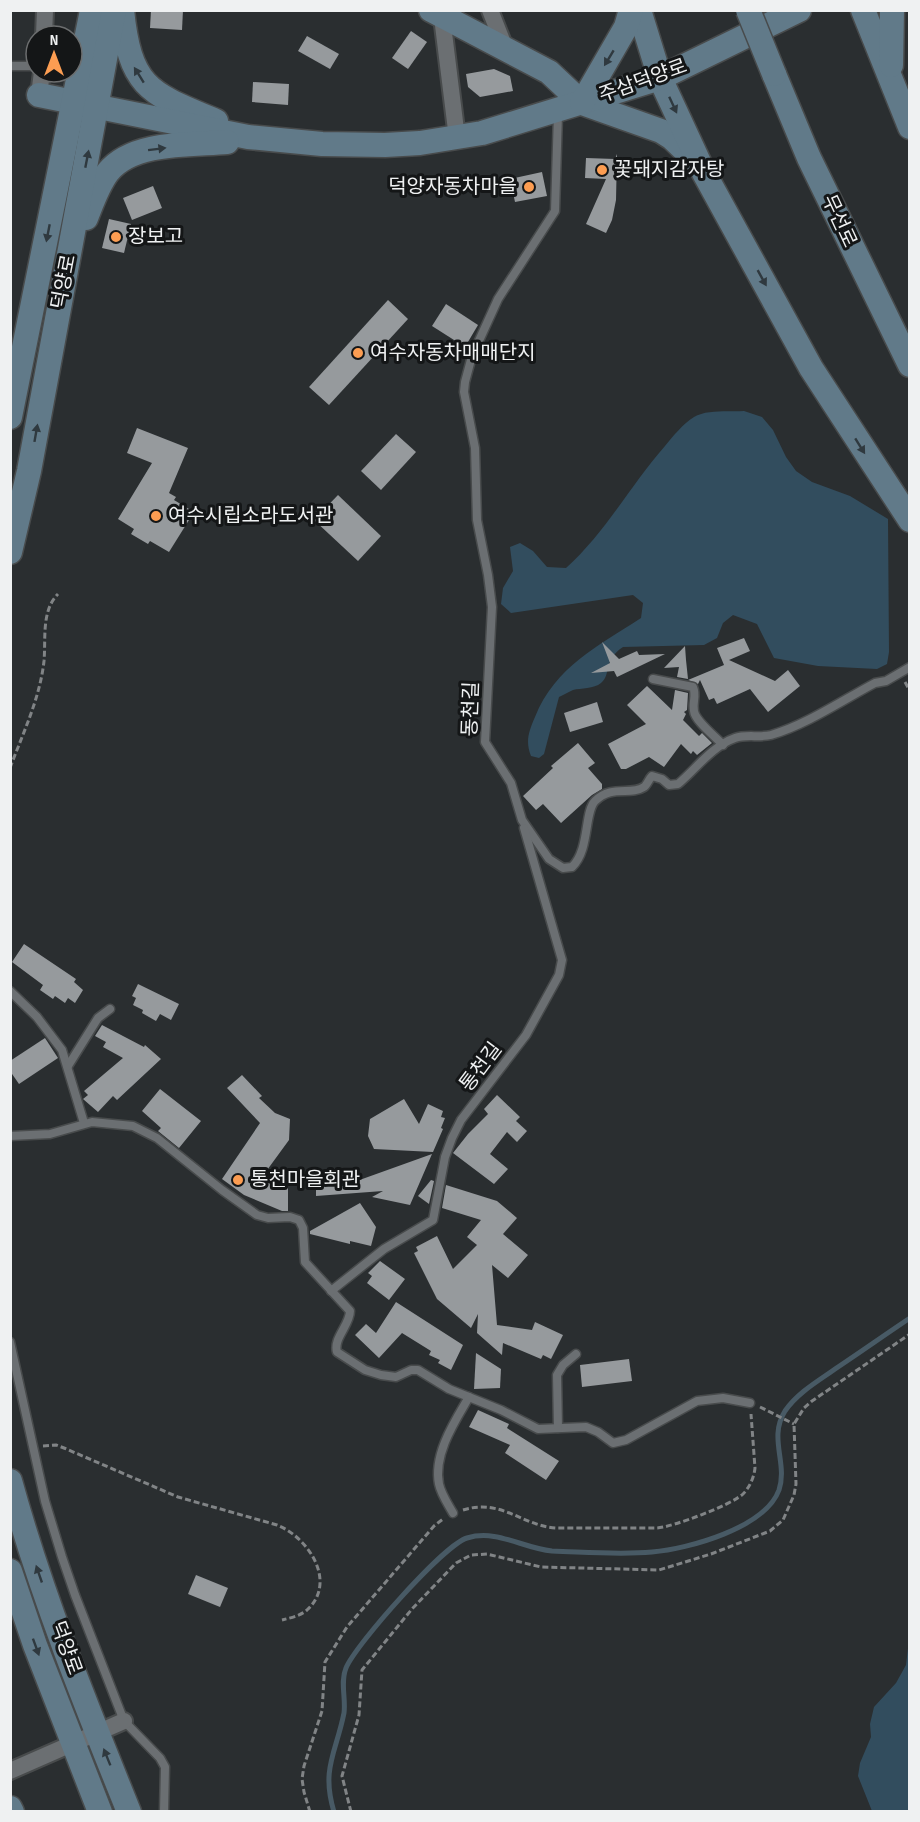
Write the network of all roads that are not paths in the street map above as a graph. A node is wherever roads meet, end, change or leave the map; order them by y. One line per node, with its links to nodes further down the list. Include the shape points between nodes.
1 (92, 10): 17 (street, 덕양로)
2 (114, 10): 17 (street, 덕양로)
3 (122, 10): 21 (street, one-way to 3, via 184,108 146,85 129,53)
4 (490, 10): 12 (street)
5 (631, 10): 16 (street, one-way to 16, via 626,27)
6 (639, 10): 13 (street)
7 (748, 10): 24 (street, 무선로, bridge, via 809,158)
8 (799, 10): 13 (street, 주삼덕양로)
9 (863, 10): 15 (street)
10 (892, 10): 15 (street)
11 (436, 14): 12 (street, 주삼덕양로); 20 (street)
12 (505, 48): 16 (street, 주삼덕양로, via 549,72)
13 (660, 78): 16 (street, 주삼덕양로); 22 (street, one-way to 22)
14 (40, 84): 17 (street)
15 (893, 86): 19 (street)
16 (582, 103): 18 (street); 22 (street, via 661,131 683,147)
17 (85, 106): 21 (street); 23 (street, 덕양로, one-way to 17); 25 (street, 덕양로, one-way to 25)
18 (558, 111): 20 (street); 32 (lane, 동천길, via 555,211 498,299 472,356 464,392 475,448 477,520 492,608 485,742 506,773)
19 (909, 127)
20 (457, 138): 21 (street, via 385,145)
21 (263, 139): 23 (street, one-way to 21, via 100,186 118,162 150,149)
22 (704, 173): 27 (street, one-way to 27, via 811,368)
23 (66, 271): 26 (street, 덕양로, one-way to 23)
24 (909, 365)
25 (10, 417)
26 (20, 470): 28 (street, 덕양로)
27 (909, 520)
28 (10, 552)
29 (909, 667): 31 (lane, 동천길, via 777,732 762,737 737,737)
30 (653, 679): 31 (lane, via 693,687 695,715)
31 (723, 745): 32 (lane, 동천길, via 678,784 669,785 652,776 641,788 614,790 594,802 579,859 572,867 562,868 549,859)
32 (522, 820): 38 (lane, 통천길, via 562,960 559,975 526,1035 461,1120 445,1157 433,1220 384,1249)
33 (10, 991): 35 (lane, via 51,1035)
34 (110, 1009): 35 (lane, via 98,1018)
35 (68, 1066): 36 (lane)
36 (84, 1123): 37 (lane, via 58,1133); 38 (lane, via 140,1128 257,1215 296,1218 303,1228 305,1263)
37 (10, 1137)
38 (332, 1291): 41 (lane, via 350,1314 336,1344 339,1354 365,1370 388,1377 418,1370)
39 (10, 1342): 47 (lane, via 45,1501 68,1576)
40 (576, 1354): 43 (lane, via 562,1365 557,1375)
41 (469, 1397): 43 (lane, via 538,1428); 45 (lane, via 448,1432 439,1468 439,1487)
42 (754, 1405): 43 (lane, via 723,1398 697,1401 619,1442 609,1442 586,1427)
43 (558, 1428)
44 (10, 1481): 48 (street, 덕양로, one-way to 44)
45 (453, 1513)
46 (10, 1572): 49 (street, 덕양로, one-way to 49)
47 (124, 1721): 48 (street); 53 (lane, via 163,1762)
48 (97, 1732): 49 (street); 52 (street, 덕양로, one-way to 48)
49 (73, 1742): 50 (street); 51 (street, 덕양로)
50 (10, 1771)
51 (100, 1812)
52 (129, 1812)
53 (164, 1812)

